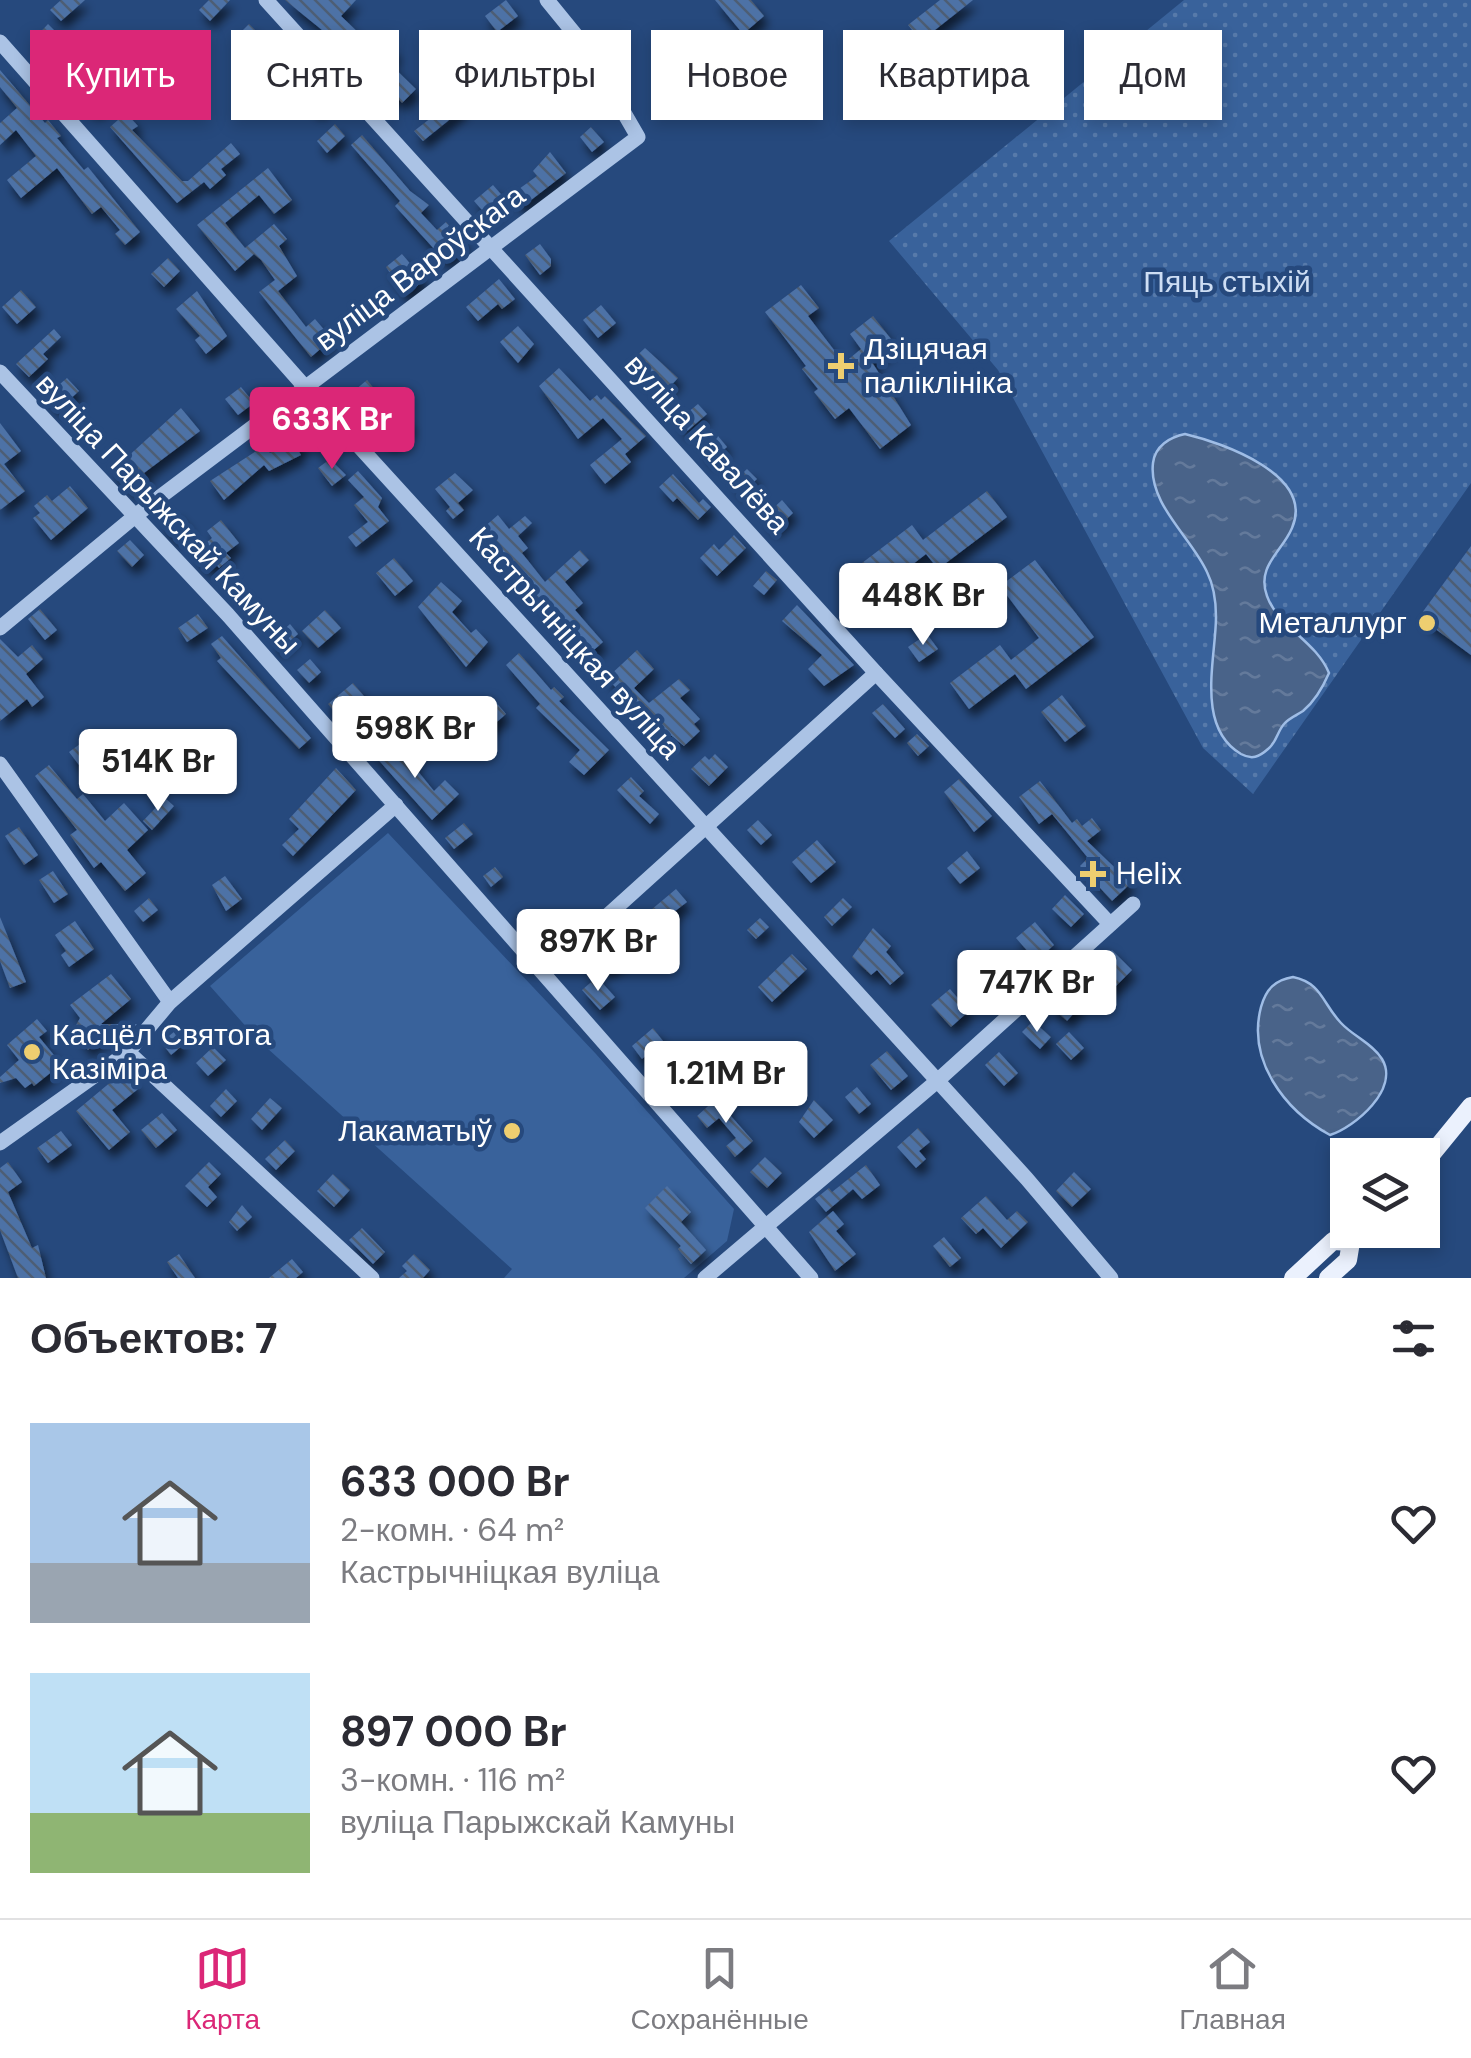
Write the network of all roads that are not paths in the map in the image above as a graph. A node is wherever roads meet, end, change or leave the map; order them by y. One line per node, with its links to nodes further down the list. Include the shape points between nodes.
1 (266, 0): 4 (street, вуліца Кавалёва)
2 (547, 0): 4 (street, вуліца Вароўскага, via 587,49 638,138)
3 (0, 42): 6 (street, Кастрычніцкая вуліца)
4 (495, 248): 6 (street, вуліца Вароўскага); 9 (street, вуліца Кавалёва)
5 (0, 372): 7 (street, вуліца Парыжскай Камуны)
6 (305, 387): 7 (street, вуліца Вароўскага); 12 (street, Кастрычніцкая вуліца)
7 (133, 518): 8 (street, вуліца Вароўскага); 11 (street, вуліца Парыжскай Камуны)
8 (0, 628)
9 (876, 673): 12 (street); 14 (street, вуліца Кавалёва)
10 (0, 764): 16 (street)
11 (396, 806): 15 (street, вуліца Парыжскай Камуны); 16 (street)
12 (708, 829): 15 (street); 18 (street, Кастрычніцкая вуліца)
13 (1132, 904): 14 (street)
14 (1110, 924): 18 (street)
15 (545, 972): 22 (street, вуліца Парыжскай Камуны)
16 (170, 1002): 17 (street)
17 (128, 1052): 20 (street); 25 (street)
18 (936, 1082): 22 (street); 28 (street, Кастрычніцкая вуліца)
19 (1471, 1106): 21 (main road)
20 (0, 1143)
21 (1440, 1144)
22 (764, 1226): 26 (street); 27 (street, вуліца Парыжскай Камуны)
23 (1330, 1245): 29 (main road)
24 (1352, 1248): 30 (main road)
25 (372, 1278)
26 (705, 1278)
27 (812, 1278)
28 (1111, 1278)
29 (1292, 1278)
30 (1328, 1278)

